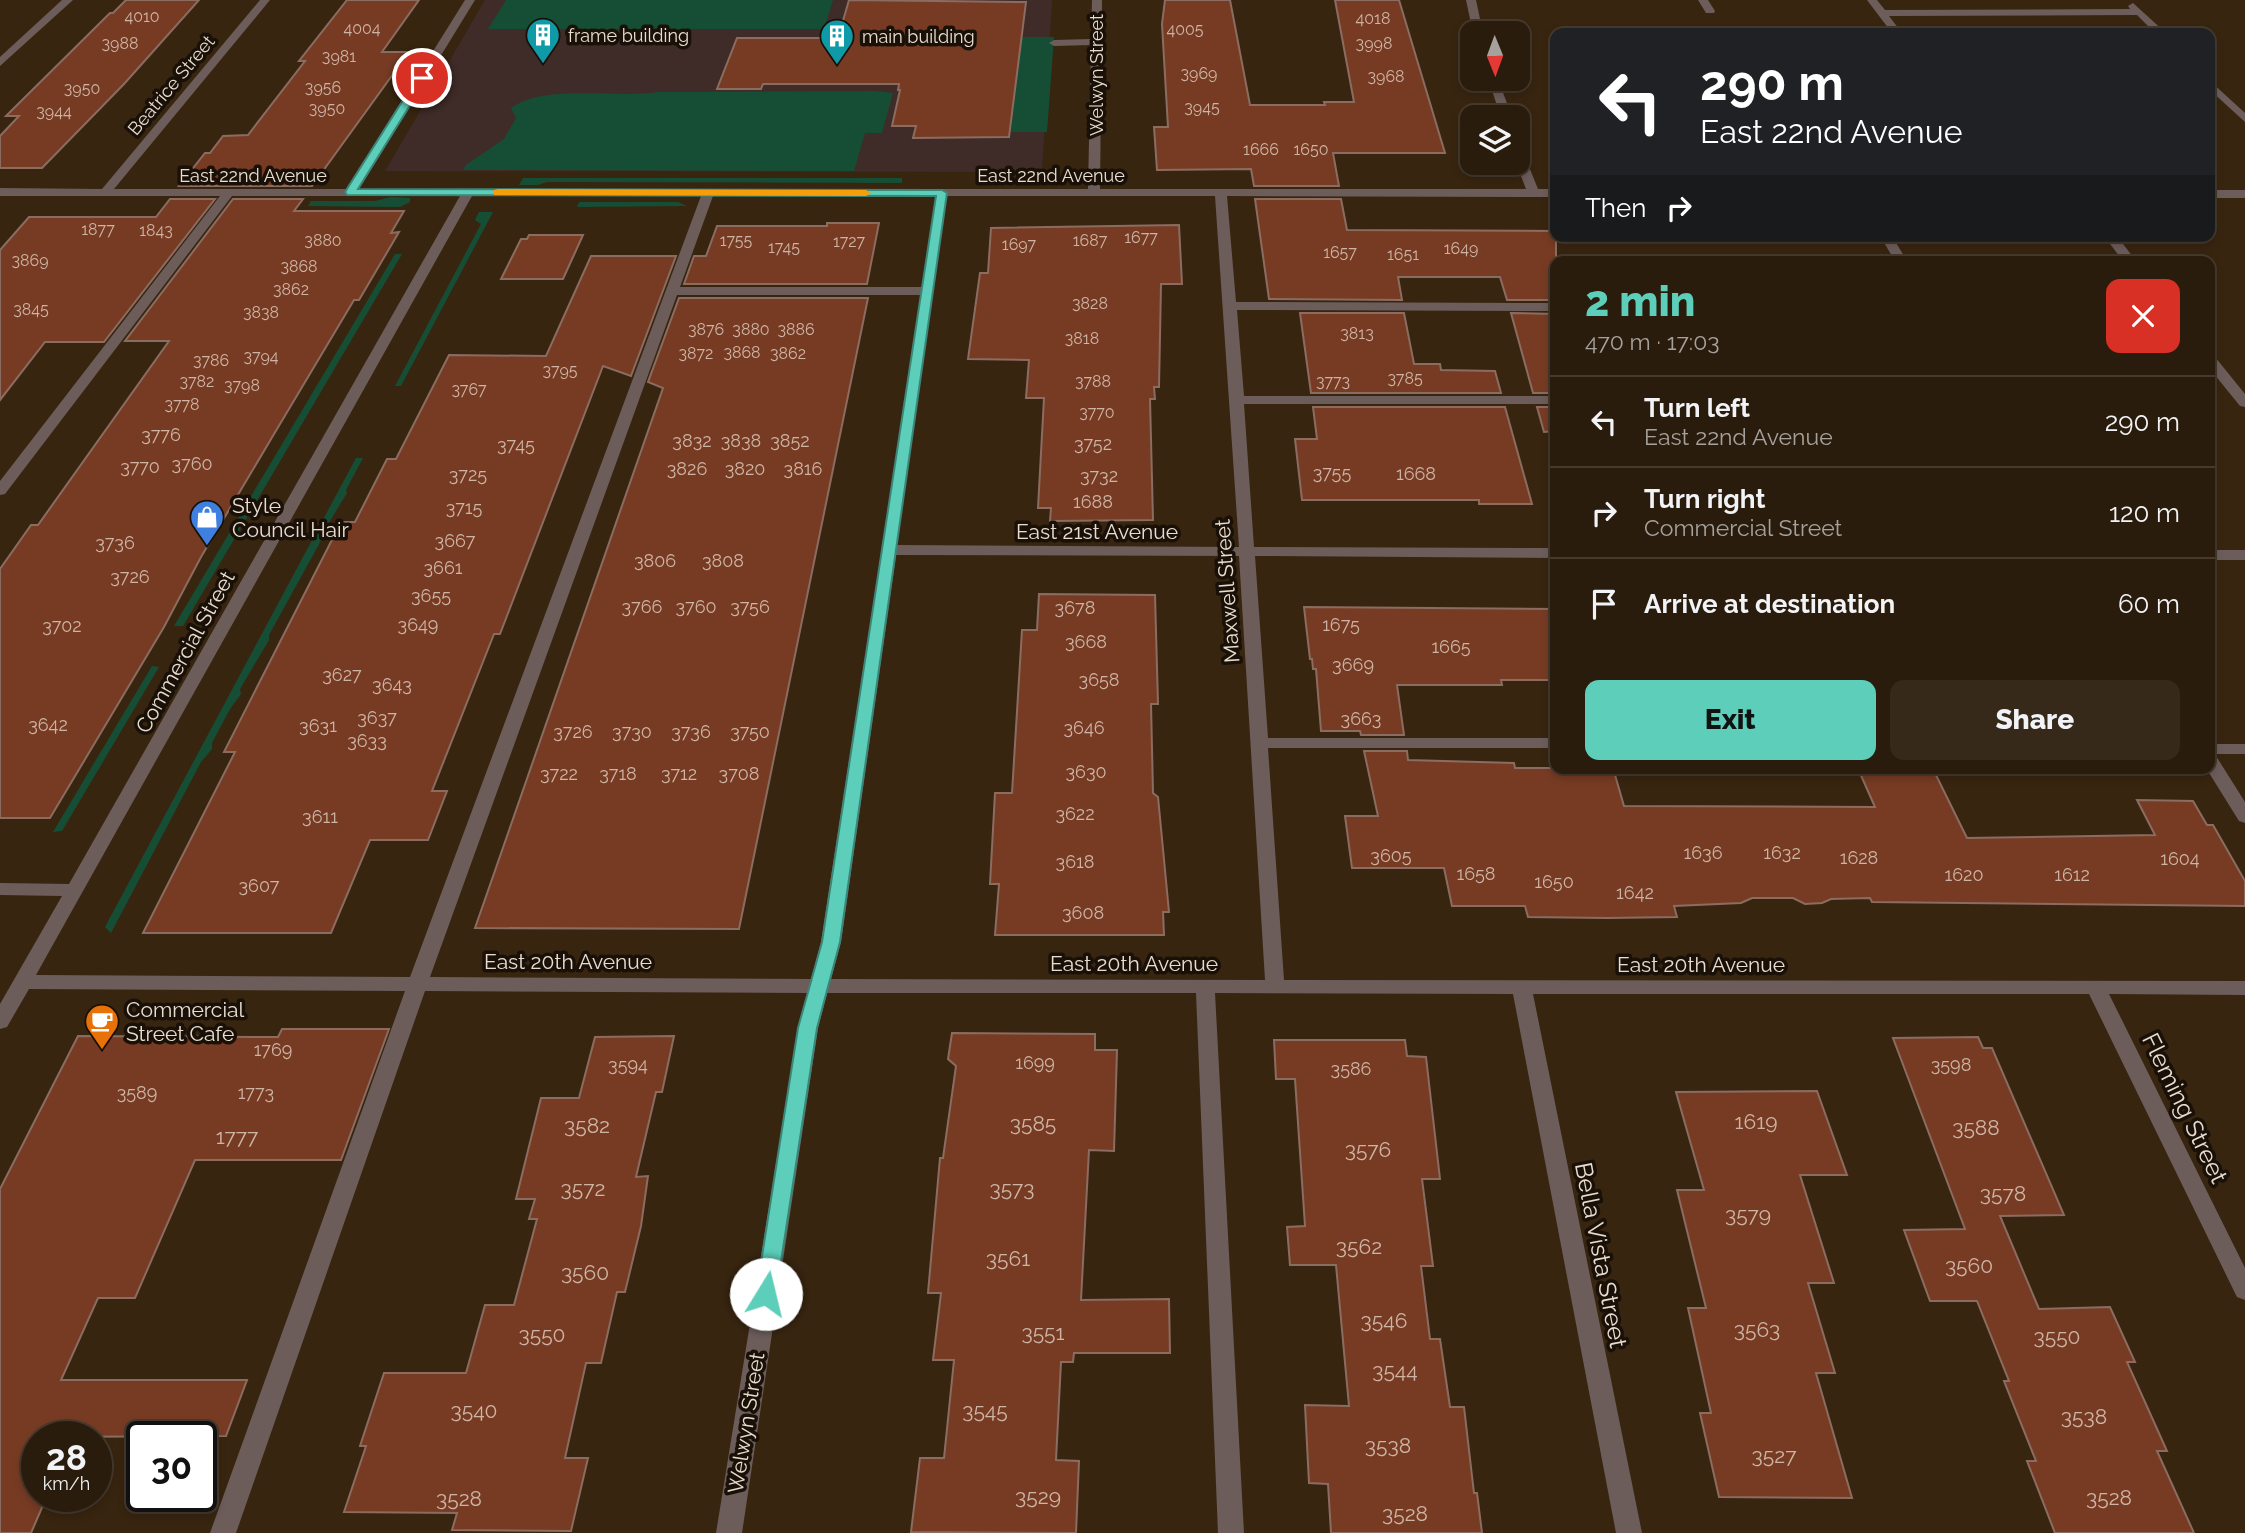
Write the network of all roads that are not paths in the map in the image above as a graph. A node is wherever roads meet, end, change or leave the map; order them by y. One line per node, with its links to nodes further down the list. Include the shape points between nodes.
1 (68, 0): 17 (street)
2 (265, 0): 24 (street, Beatrice Street)
3 (470, 0): 26 (street)
4 (1097, 0): 15 (street, Welwyn Street)
5 (1471, 0): 12 (street)
6 (1703, 0): 9 (street)
7 (1872, 0): 11 (street)
8 (2128, 0): 10 (street)
9 (1710, 11)
10 (2140, 12): 11 (street); 14 (street)
11 (1882, 13): 13 (street)
12 (1475, 21)
13 (1893, 28)
14 (2156, 28)
15 (1096, 42): 16 (street); 30 (street, Welwyn Street)
16 (1054, 43)
17 (0, 63)
18 (2215, 89): 19 (street)
19 (2230, 103): 20 (street); 21 (street)
20 (2245, 103)
21 (2245, 119)
22 (1526, 175): 32 (street)
23 (0, 192): 24 (street, East 22nd Avenue)
24 (105, 192): 25 (street, East 22nd Avenue)
25 (229, 192): 26 (street, East 22nd Avenue); 46 (street)
26 (351, 192): 27 (street, East 22nd Avenue)
27 (468, 192): 28 (street, East 22nd Avenue); 59 (street, Commercial Street)
28 (708, 193): 29 (street, East 22nd Avenue); 38 (street)
29 (942, 193): 30 (street, East 22nd Avenue); 39 (street, Welwyn Street)
30 (1094, 193): 31 (street, East 22nd Avenue)
31 (1221, 193): 32 (street, East 22nd Avenue); 40 (street, Maxwell Street)
32 (1533, 193): 33 (street, East 22nd Avenue)
33 (1550, 193)
34 (2215, 194): 35 (street)
35 (2245, 194)
36 (2115, 242): 37 (street)
37 (2126, 256)
38 (674, 291): 39 (street); 61 (street)
39 (928, 291): 47 (street, Welwyn Street)
40 (1231, 306): 41 (street); 43 (street, Maxwell Street)
41 (1550, 307)
42 (2215, 366): 45 (street)
43 (1237, 400): 44 (street); 48 (street, Maxwell Street)
44 (1550, 400)
45 (2245, 403)
46 (0, 491)
47 (890, 550): 48 (street, East 21st Avenue); 64 (street, Welwyn Street, via 831,942)
48 (1247, 553): 49 (street, East 21st Avenue); 52 (street, Maxwell Street)
49 (1550, 553)
50 (2215, 555): 51 (street)
51 (2245, 555)
52 (1260, 743): 53 (street); 63 (street, Maxwell Street)
53 (1550, 743)
54 (2215, 749): 55 (street)
55 (2245, 749)
56 (2215, 768): 57 (street)
57 (2245, 817)
58 (0, 889): 59 (street)
59 (75, 890): 60 (street, Commercial Street)
60 (24, 982): 61 (street, East 20th Avenue); 68 (street, Commercial Street)
61 (418, 983): 64 (street, East 20th Avenue); 70 (street)
62 (1205, 985): 63 (street, East 20th Avenue); 64 (street, East 20th Avenue); 72 (street)
63 (1275, 985): 65 (street, East 20th Avenue)
64 (820, 986): 71 (street, Welwyn Street, via 807,1028)
65 (1522, 986): 66 (street, East 20th Avenue); 73 (street, Bella Vista Street)
66 (2095, 987): 67 (street, East 20th Avenue); 69 (street, Fleming Street)
67 (2245, 988)
68 (0, 1022)
69 (2245, 1290)
70 (223, 1533)
71 (729, 1533)
72 (1231, 1533)
73 (1629, 1533)

